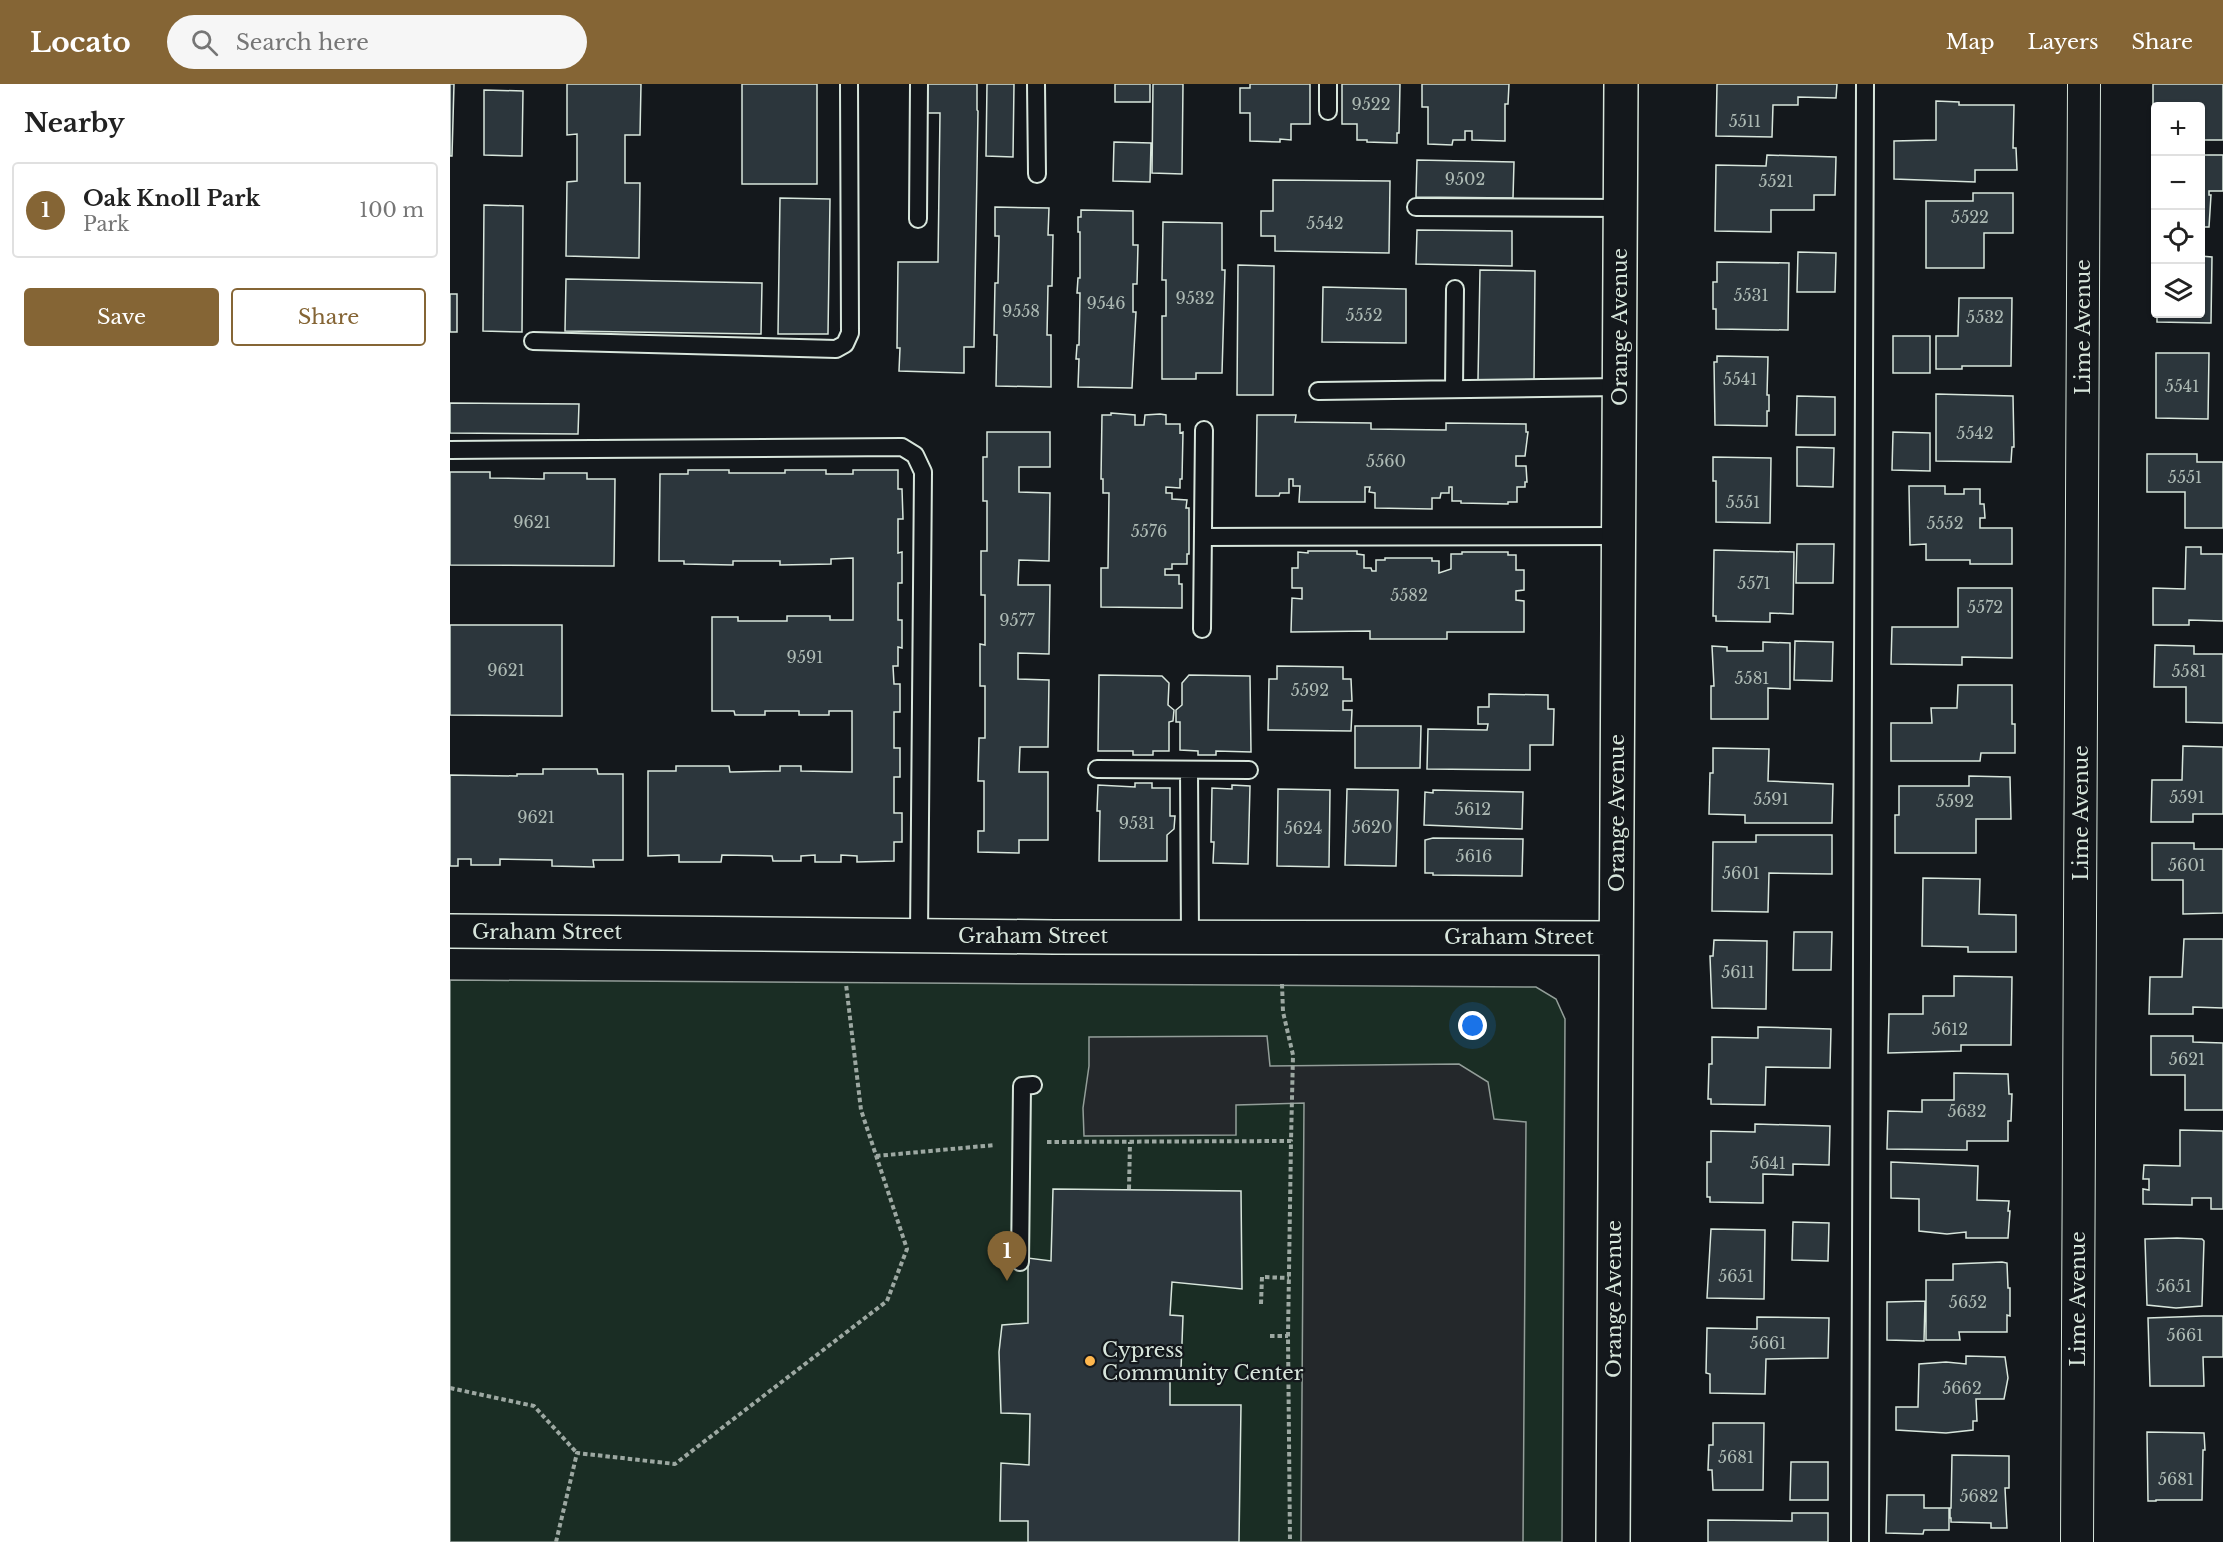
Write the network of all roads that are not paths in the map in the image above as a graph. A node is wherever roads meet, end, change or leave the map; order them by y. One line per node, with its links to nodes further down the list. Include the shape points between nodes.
1 (849, 84): 14 (lane, via 850,333 845,344 836,349)
2 (919, 84): 12 (lane)
3 (1036, 84): 9 (lane)
4 (1328, 84): 8 (lane)
5 (1621, 84): 11 (main road, Orange Avenue)
6 (1865, 84): 33 (lane)
7 (2084, 84): 34 (street, Lime Avenue)
8 (1328, 111)
9 (1037, 174)
10 (1416, 207): 11 (lane)
11 (1621, 208): 15 (main road, Orange Avenue)
12 (918, 219)
13 (1455, 289): 16 (lane)
14 (533, 341)
15 (1620, 387): 16 (lane); 21 (main road, Orange Avenue)
16 (1454, 389): 17 (lane)
17 (1318, 391)
18 (1204, 430): 20 (lane)
19 (450, 450): 27 (lane, via 902,447 915,455 923,472)
20 (1203, 537): 21 (lane); 22 (lane)
21 (1618, 537): 29 (main road, Orange Avenue)
22 (1202, 629)
23 (1097, 769): 24 (lane)
24 (1189, 770): 25 (lane); 28 (lane)
25 (1249, 770)
26 (450, 931): 27 (main road, Graham Street)
27 (919, 935): 28 (main road, Graham Street)
28 (1190, 936): 29 (main road, Graham Street)
29 (1616, 938): 32 (main road, Orange Avenue)
30 (1033, 1085): 31 (lane, via 1022,1086)
31 (1020, 1263)
32 (1613, 1542)
33 (1860, 1542)
34 (2077, 1542)

